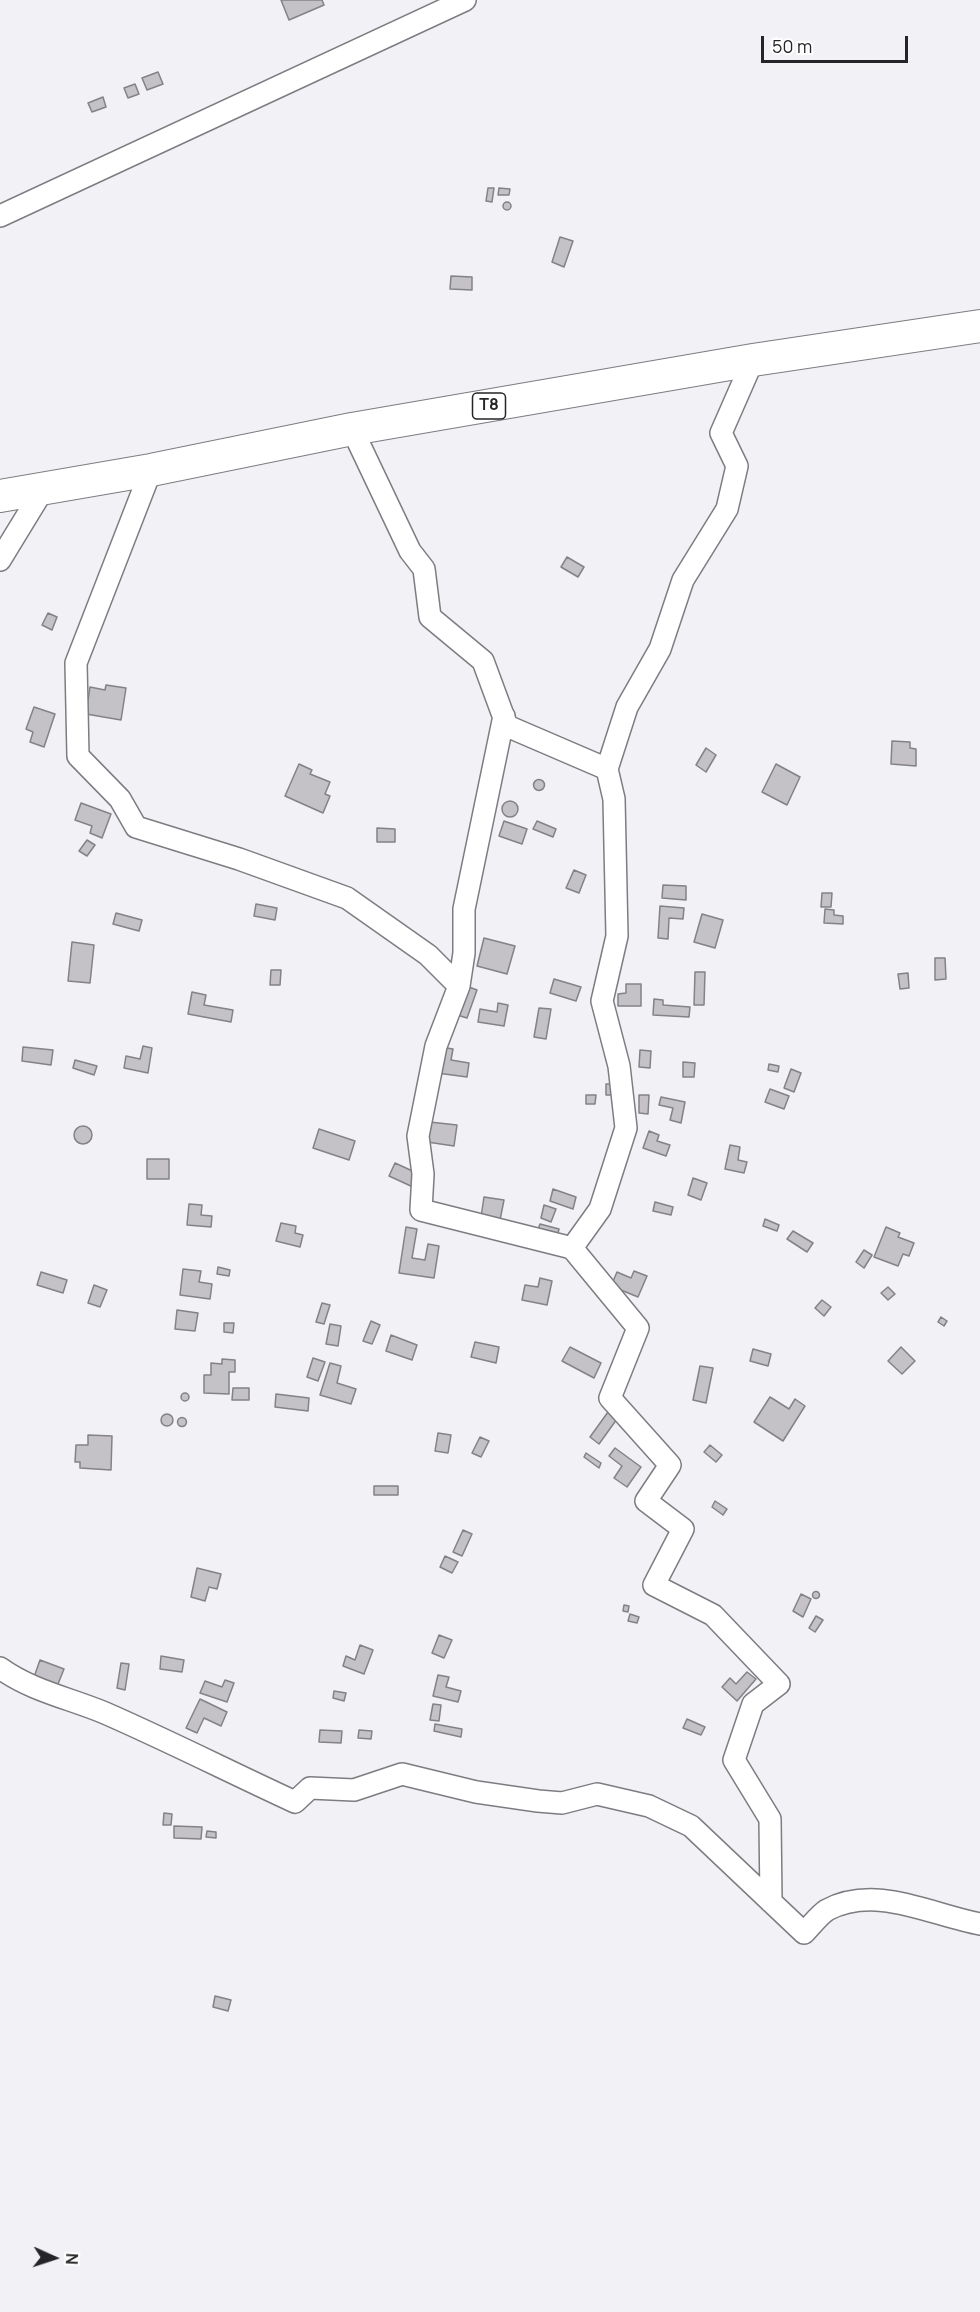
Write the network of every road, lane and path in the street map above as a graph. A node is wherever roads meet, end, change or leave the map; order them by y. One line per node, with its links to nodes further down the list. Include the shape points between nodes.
1 (465, 0): 2 (street)
2 (1, 214)
3 (980, 326): 4 (highway, T8)
4 (753, 360): 5 (highway, T8); 11 (street, via 721,433 737,466 727,509 682,580 660,649 627,707)
5 (352, 429): 6 (highway, T8); 10 (street, via 410,551 424,569 430,617 483,661)
6 (151, 470): 7 (highway, T8); 12 (street, via 76,663 78,756 120,799 136,827 347,897 428,955)
7 (44, 488): 8 (highway, T8); 9 (street)
8 (0, 496)
9 (0, 560)
10 (504, 716): 11 (street, via 507,726); 12 (street, via 464,909)
11 (607, 769): 13 (street, via 615,799 617,936 602,1001 619,1066 626,1128 600,1209)
12 (459, 986): 13 (street, via 436,1046 420,1124 421,1210)
13 (572, 1248): 15 (street, via 638,1328 610,1398 670,1465 646,1501 683,1529 654,1585 713,1615 779,1684 753,1704 734,1760 770,1819)
14 (0, 1668): 15 (street, via 296,1802 310,1788 354,1790 402,1774 476,1792 538,1801 562,1803 597,1794 648,1806 691,1826)
15 (771, 1902): 16 (street, via 804,1933 826,1911 860,1899 930,1909)
16 (980, 1924)

